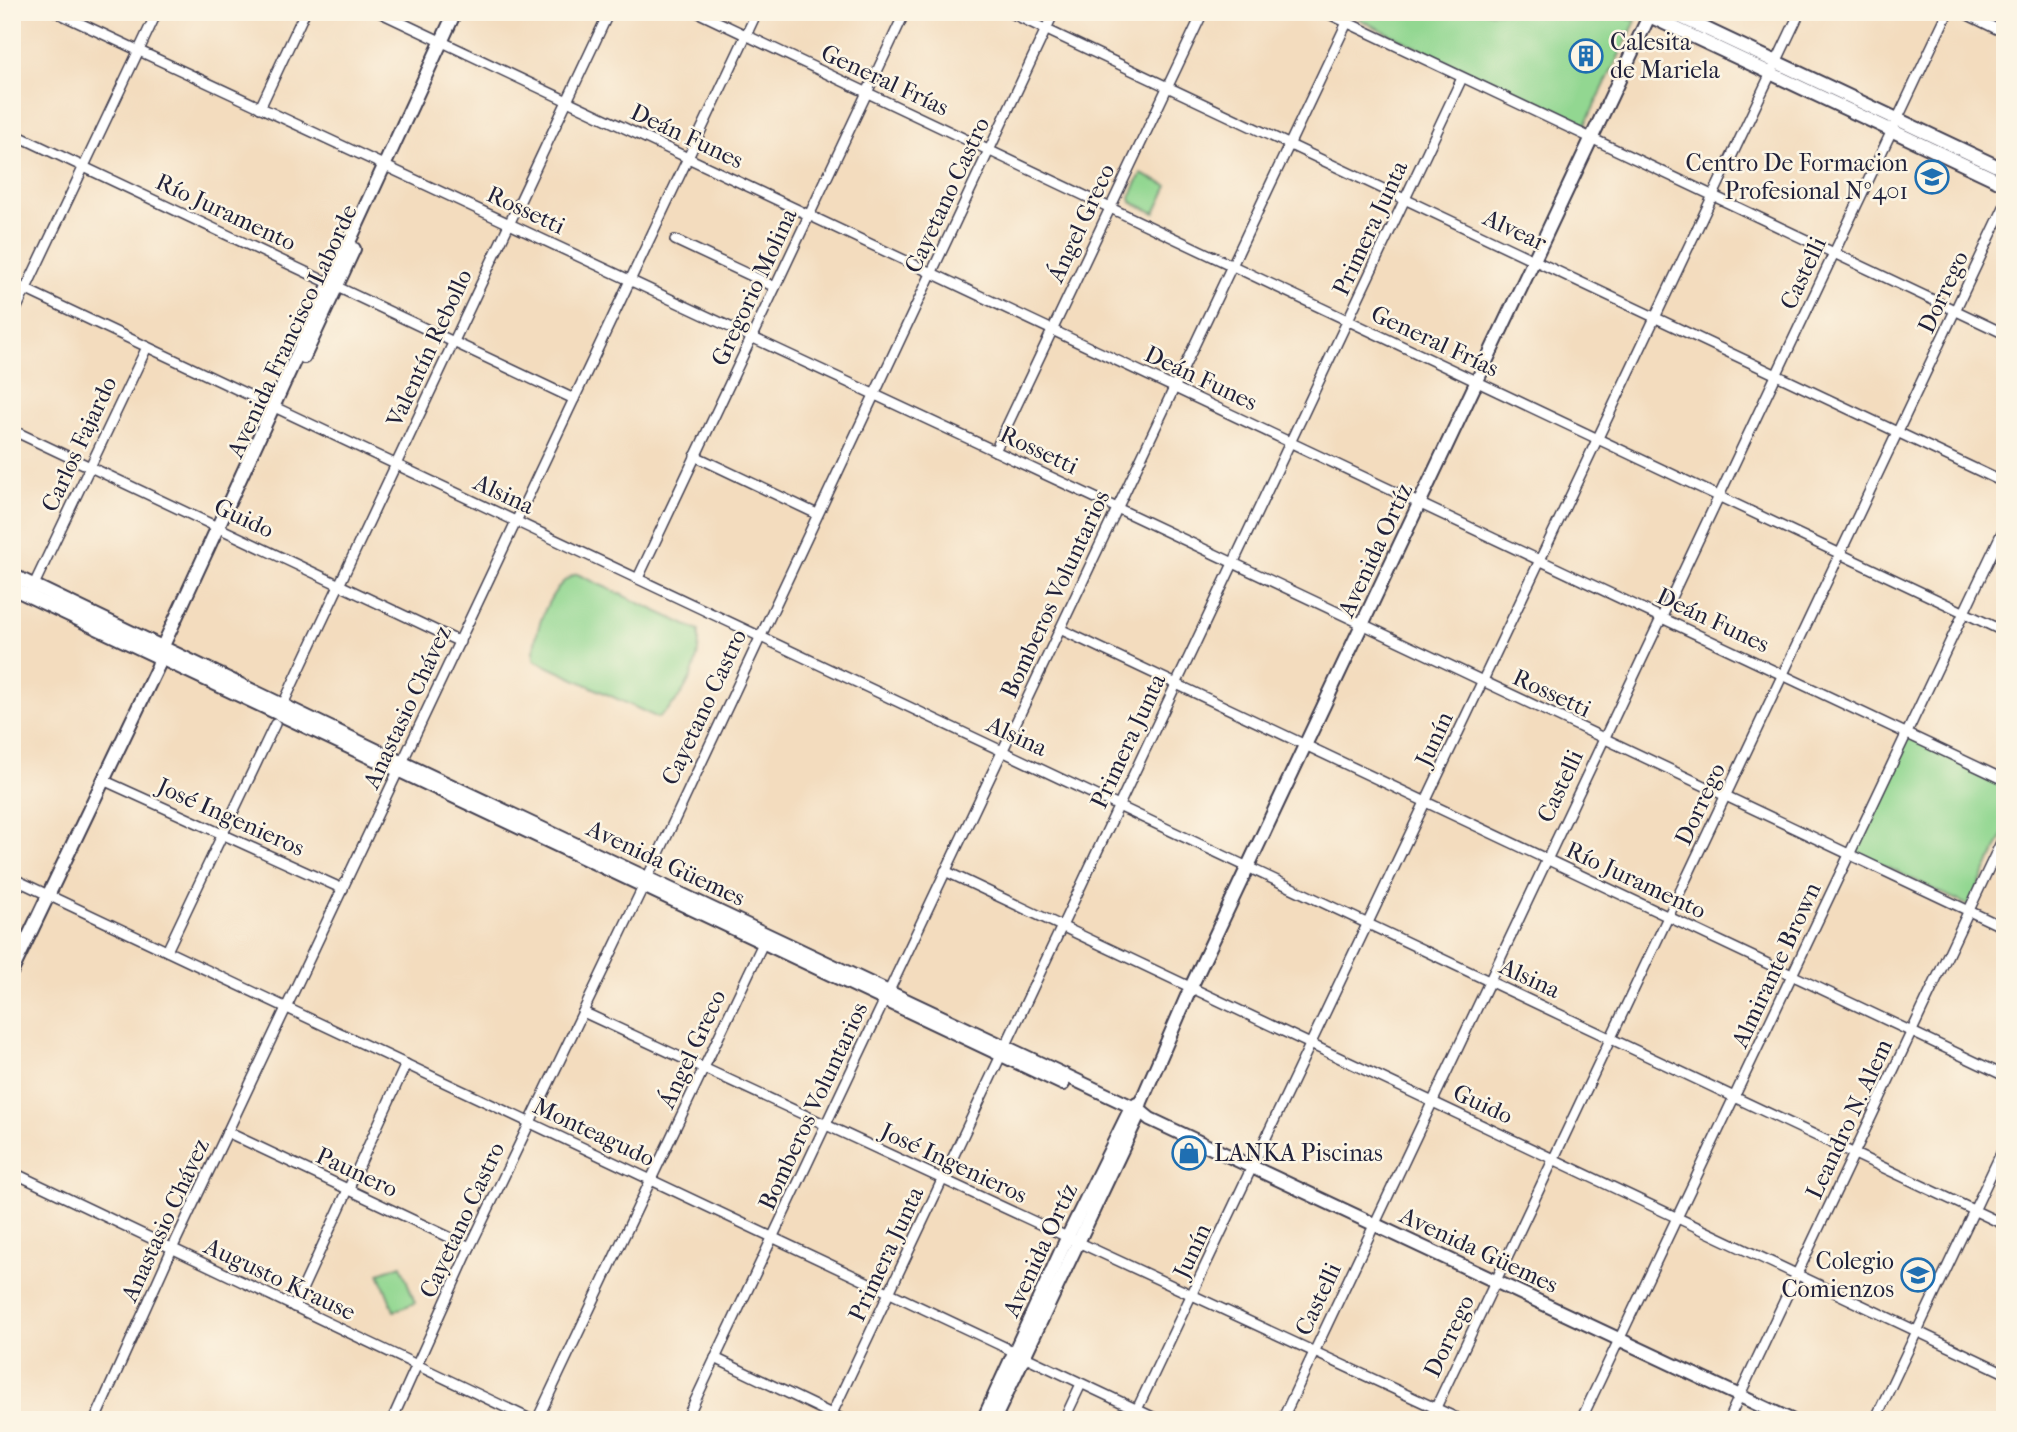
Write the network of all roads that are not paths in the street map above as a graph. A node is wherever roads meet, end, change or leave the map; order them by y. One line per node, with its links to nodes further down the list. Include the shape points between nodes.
1 (56, 12): 26 (street, Rossetti)
2 (157, 12): 26 (street)
3 (305, 12): 33 (street)
4 (379, 12): 25 (street, Deán Funes)
5 (455, 12): 25 (main road, Avenida Francisco Laborde)
6 (464, 12): 25 (main road, Avenida Francisco Laborde)
7 (609, 12): 32 (street, Valentín Rebollo)
8 (697, 12): 24 (street, General Frías)
9 (757, 12): 24 (street, Anastasio Chávez)
10 (905, 12): 31 (street, Gregorio Molina)
11 (1009, 12): 22 (street, Alvear)
12 (1054, 12): 22 (street, Cayetano Castro)
13 (1203, 12): 30 (street, Ángel Greco)
14 (1325, 12): 21 (street)
15 (1352, 12): 21 (street, Bomberos Voluntarios)
16 (1670, 12): 27 (main road)
17 (1800, 12): 27 (street, Junín)
18 (1948, 12): 34 (street, Castelli)
19 (1962, 12): 23 (street)
20 (1647, 14): 28 (main road); 36 (main road, Avenida Ortíz)
21 (1347, 23): 29 (street); 37 (street, Bomberos Voluntarios)
22 (1046, 30): 30 (street, Alvear); 38 (street, Cayetano Castro)
23 (2005, 33)
24 (746, 36): 31 (street, General Frías); 39 (street, Anastasio Chávez)
25 (444, 43): 32 (street, Deán Funes); 41 (main road, Avenida Francisco Laborde)
26 (138, 51): 33 (street, Rossetti); 40 (street)
27 (1776, 61): 28 (street, Junín); 34 (main road)
28 (1771, 74): 34 (main road); 44 (street, Junín)
29 (1462, 78): 36 (street); 45 (street, Primera Junta)
30 (1167, 87): 37 (street, Alvear); 47 (street, Ángel Greco)
31 (867, 93): 38 (street, General Frías); 48 (street, Gregorio Molina)
32 (567, 101): 39 (street, Deán Funes); 49 (street, Valentín Rebollo)
33 (260, 108): 41 (street, Rossetti)
34 (1895, 125): 42 (main road); 43 (main road); 51 (street, Castelli)
35 (12, 133): 40 (street, Río Juramento)
36 (1592, 139): 44 (street); 52 (main road, Avenida Ortíz)
37 (1289, 144): 45 (street, Alvear); 53 (street, Bomberos Voluntarios)
38 (989, 150): 47 (street, General Frías); 54 (street, Cayetano Castro)
39 (688, 158): 48 (street, Deán Funes); 55 (street, Anastasio Chávez)
40 (84, 166): 57 (street, Río Juramento); 59 (street)
41 (387, 167): 49 (street, Rossetti); 57 (main road, Avenida Francisco Laborde)
42 (2005, 170)
43 (2005, 184)
44 (1713, 196): 51 (street); 62 (street, Junín)
45 (1405, 199): 52 (street, Alvear); 63 (street, Primera Junta)
46 (2005, 205): 60 (street, Dorrego)
47 (1110, 208): 53 (street, General Frías); 64 (street, Ángel Greco)
48 (810, 215): 54 (street, Deán Funes); 58 (street, Gregorio Molina)
49 (509, 224): 55 (street, Rossetti); 67 (street, Valentín Rebollo)
50 (676, 240): 58 (street)
51 (1834, 253): 60 (street); 69 (street, Castelli)
52 (1534, 260): 62 (street, Alvear); 70 (main road, Avenida Ortíz)
53 (1232, 266): 63 (street, General Frías); 71 (street, Bomberos Voluntarios)
54 (931, 272): 64 (street, Deán Funes); 72 (street, Cayetano Castro)
55 (630, 280): 66 (street, Rossetti); 73 (street, Anastasio Chávez)
56 (12, 283): 59 (street, Alsina)
57 (333, 284): 67 (street, Río Juramento); 74 (main road, Avenida Francisco Laborde)
58 (775, 287): 66 (street, Gregorio Molina)
59 (25, 290): 61 (street); 68 (street, Alsina)
60 (1955, 311): 65 (street); 76 (street, Dorrego)
61 (12, 317)
62 (1655, 318): 69 (street, Alvear); 77 (street, Junín)
63 (1347, 320): 70 (street, General Frías); 78 (street, Primera Junta)
64 (1053, 329): 71 (street, Deán Funes); 79 (street, Ángel Greco)
65 (2005, 334)
66 (752, 337): 72 (street, Rossetti); 80 (street, Gregorio Molina)
67 (454, 342): 73 (street, Río Juramento); 81 (street, Valentín Rebollo)
68 (147, 347): 74 (street, Alsina); 82 (street, Carlos Fajardo)
69 (1776, 375): 76 (street, Alvear); 84 (street, Castelli)
70 (1477, 382): 77 (street, General Frías); 85 (main road, Avenida Ortíz)
71 (1175, 387): 78 (street, Deán Funes); 86 (street, Bomberos Voluntarios)
72 (873, 394): 79 (street, Rossetti); 87 (street, Cayetano Castro)
73 (574, 399): 88 (street, Anastasio Chávez)
74 (276, 407): 81 (street, Alsina); 90 (main road, Avenida Francisco Laborde)
75 (12, 430): 82 (street, Guido)
76 (1897, 432): 83 (street, Alvear); 91 (street, Dorrego)
77 (1598, 439): 84 (street, General Frías); 92 (street, Junín)
78 (1290, 441): 85 (street, Deán Funes); 93 (street, Primera Junta)
79 (995, 451): 86 (street, Rossetti)
80 (695, 456): 87 (street); 95 (street, Gregorio Molina)
81 (396, 464): 88 (street, Alsina); 96 (street, Valentín Rebollo)
82 (90, 466): 90 (street, Guido); 98 (street, Carlos Fajardo)
83 (2005, 483)
84 (1719, 496): 91 (street, General Frías); 100 (street, Castelli)
85 (1420, 503): 92 (street, Deán Funes); 101 (main road, Avenida Ortíz)
86 (1117, 508): 93 (street, Rossetti); 102 (street, Bomberos Voluntarios)
87 (817, 514): 104 (street, Cayetano Castro)
88 (516, 521): 95 (street, Alsina); 105 (street, Anastasio Chávez)
89 (2005, 526): 99 (street, Almirante Brown)
90 (221, 529): 96 (street, Guido); 106 (main road, Avenida Francisco Laborde)
91 (1840, 554): 99 (street, General Frías); 107 (street, Dorrego)
92 (1541, 560): 100 (street, Deán Funes); 108 (street, Junín)
93 (1233, 563): 101 (street, Rossetti); 109 (street, Primera Junta)
94 (12, 575): 98 (main road)
95 (638, 578): 104 (street, Alsina)
96 (339, 585): 105 (street, Guido); 110 (street, Valentín Rebollo)
97 (12, 588): 98 (main road)
98 (31, 590): 106 (main road, Avenida Güemes)
99 (1965, 613): 103 (street, General Frías); 112 (street, Almirante Brown)
100 (1662, 617): 107 (street, Deán Funes); 113 (street, Castelli)
101 (1363, 624): 108 (street, Rossetti); 114 (main road, Avenida Ortíz)
102 (1060, 629): 109 (street, Río Juramento); 115 (street, Bomberos Voluntarios)
103 (2005, 632)
104 (759, 635): 115 (street, Alsina); 129 (street, Cayetano Castro)
105 (460, 642): 116 (street, Anastasio Chávez)
106 (162, 657): 116 (main road, Avenida Güemes); 117 (main road, Avenida Francisco Laborde)
107 (1783, 675): 112 (street, Deán Funes); 119 (street, Dorrego)
108 (1483, 681): 113 (street, Rossetti); 120 (street, Junín)
109 (1176, 684): 114 (street, Río Juramento); 121 (street, Primera Junta)
110 (285, 700)
111 (275, 724): 122 (street)
112 (1906, 733): 118 (street, Deán Funes); 124 (street, Almirante Brown)
113 (1604, 738): 119 (street, Rossetti); 125 (street, Castelli)
114 (1306, 745): 120 (street, Río Juramento); 126 (main road, Avenida Ortíz)
115 (1003, 750): 121 (street, Alsina); 127 (street, Bomberos Voluntarios)
116 (401, 767): 129 (main road, Avenida Güemes); 130 (street, Anastasio Chávez)
117 (103, 780): 122 (street, José Ingenieros); 131 (main road, Avenida Francisco Laborde)
118 (2005, 780)
119 (1725, 796): 124 (street, Rossetti); 133 (street, Dorrego)
120 (1426, 802): 125 (street, Río Juramento); 134 (street, Junín)
121 (1119, 805): 126 (street, Alsina); 135 (street, Primera Junta)
122 (222, 834): 130 (street, José Ingenieros); 138 (street)
123 (2005, 834): 132 (street, Leandro N. Alem)
124 (1849, 854): 132 (street, Rossetti); 140 (street, Almirante Brown)
125 (1547, 859): 133 (street, Río Juramento); 141 (street, Castelli)
126 (1248, 866): 134 (street, Alsina); 142 (main road, Avenida Ortíz)
127 (946, 871): 135 (street, Guido); 143 (street, Bomberos Voluntarios)
128 (12, 878): 131 (street, Monteagudo)
129 (644, 882): 137 (main road, Avenida Güemes); 145 (street, Cayetano Castro)
130 (343, 889): 144 (street, Anastasio Chávez)
131 (48, 895): 138 (street, Monteagudo); 139 (main road, Avenida Francisco Laborde)
132 (1968, 911): 136 (street, Rossetti); 146 (street, Leandro N. Alem)
133 (1668, 917): 140 (street, Río Juramento); 147 (street, Dorrego)
134 (1368, 923): 141 (street, Alsina); 148 (street, Junín)
135 (1062, 926): 142 (street, Guido); 149 (street, Primera Junta)
136 (2005, 928)
137 (766, 939): 143 (main road, Avenida Güemes); 151 (street, Ángel Greco)
138 (167, 951): 144 (street, Monteagudo)
139 (12, 971)
140 (1792, 975): 146 (street, Río Juramento); 153 (street, Almirante Brown)
141 (1490, 981): 147 (street, Alsina); 154 (street, Castelli)
142 (1191, 987): 148 (street, Guido); 155 (main road, Avenida Ortíz)
143 (886, 996): 149 (main road, Avenida Güemes); 157 (street, Bomberos Voluntarios)
144 (286, 1007): 150 (street, Monteagudo); 158 (street, Anastasio Chávez)
145 (583, 1012): 151 (street, José Ingenieros); 156 (street, Cayetano Castro)
146 (1911, 1032): 152 (street, Río Juramento); 160 (street, Leandro N. Alem)
147 (1611, 1038): 153 (street, Alsina); 161 (street, Dorrego)
148 (1311, 1044): 154 (street, Guido); 162 (street, Junín)
149 (1004, 1051): 155 (main road, Avenida Güemes); 164 (street, Primera Junta)
150 (406, 1064): 156 (street, Monteagudo); 166 (street)
151 (704, 1068): 157 (street, José Ingenieros); 165 (street, Ángel Greco)
152 (2005, 1076)
153 (1735, 1097): 160 (street, Alsina); 168 (street, Almirante Brown)
154 (1432, 1102): 161 (street, Guido); 169 (street, Castelli)
155 (1138, 1112): 162 (main road, Avenida Güemes); 172 (main road, Avenida Ortíz)
156 (529, 1122): 165 (street, Monteagudo); 173 (street, Cayetano Castro)
157 (827, 1124): 164 (street, José Ingenieros); 171 (street, Bomberos Voluntarios)
158 (227, 1132): 166 (street, Paunero); 174 (street, Anastasio Chávez)
159 (2005, 1145): 167 (street)
160 (1854, 1153): 167 (street, Alsina); 175 (street, Leandro N. Alem)
161 (1553, 1159): 168 (street, Guido); 176 (street, Dorrego)
162 (1253, 1167): 169 (main road, Avenida Güemes); 178 (street, Junín)
163 (12, 1172): 174 (street, Augusto Krause)
164 (943, 1178): 172 (street, José Ingenieros); 177 (street, Primera Junta)
165 (651, 1180): 171 (street, Monteagudo); 195 (street, Ángel Greco)
166 (348, 1189): 173 (street, Paunero); 179 (street)
167 (1974, 1210): 170 (street, Alsina); 180 (street)
168 (1678, 1218): 175 (street, Guido); 181 (street, Almirante Brown)
169 (1374, 1224): 176 (main road, Avenida Güemes); 182 (street, Castelli)
170 (2005, 1224)
171 (772, 1237): 177 (street, Monteagudo); 184 (street, Bomberos Voluntarios)
172 (1072, 1240): 178 (street, José Ingenieros); 183 (main road, Avenida Ortíz)
173 (470, 1247): 185 (street, Cayetano Castro)
174 (172, 1249): 179 (street, Augusto Krause); 192 (street, Anastasio Chávez)
175 (1796, 1274): 180 (street, Guido); 188 (street, Leandro N. Alem)
176 (1496, 1281): 181 (main road, Avenida Güemes); 189 (street, Dorrego)
177 (889, 1293): 183 (street, Monteagudo); 191 (street, Primera Junta)
178 (1192, 1295): 182 (street, José Ingenieros); 190 (street, Junín)
179 (294, 1307): 185 (street, Augusto Krause)
180 (1917, 1331): 186 (street, Guido); 209 (street)
181 (1620, 1340): 188 (main road, Avenida Güemes); 206 (street, Almirante Brown)
182 (1314, 1352): 189 (street, José Ingenieros); 203 (street, Castelli)
183 (1020, 1355): 187 (street, Monteagudo); 198 (main road, Avenida Ortíz); 199 (main road, Avenida Ortíz)
184 (715, 1358): 191 (street); 196 (street, Bomberos Voluntarios)
185 (417, 1366): 193 (street, Cayetano Castro); 194 (street, Augusto Krause)
186 (2005, 1373)
187 (1081, 1384): 190 (street, Monteagudo); 200 (street)
188 (1739, 1395): 207 (street, Leandro N. Alem); 208 (main road, Avenida Güemes)
189 (1436, 1408): 204 (street, Dorrego); 205 (street, José Ingenieros)
190 (1137, 1409): 201 (street, Junín); 202 (street, Monteagudo)
191 (831, 1417): 197 (street)
192 (95, 1420)
193 (392, 1420)
194 (531, 1420)
195 (537, 1420)
196 (686, 1420)
197 (844, 1420)
198 (984, 1420)
199 (994, 1420)
200 (1064, 1420)
201 (1132, 1420)
202 (1159, 1420)
203 (1282, 1420)
204 (1430, 1420)
205 (1461, 1420)
206 (1581, 1420)
207 (1728, 1420)
208 (1791, 1420)
209 (1875, 1420)

